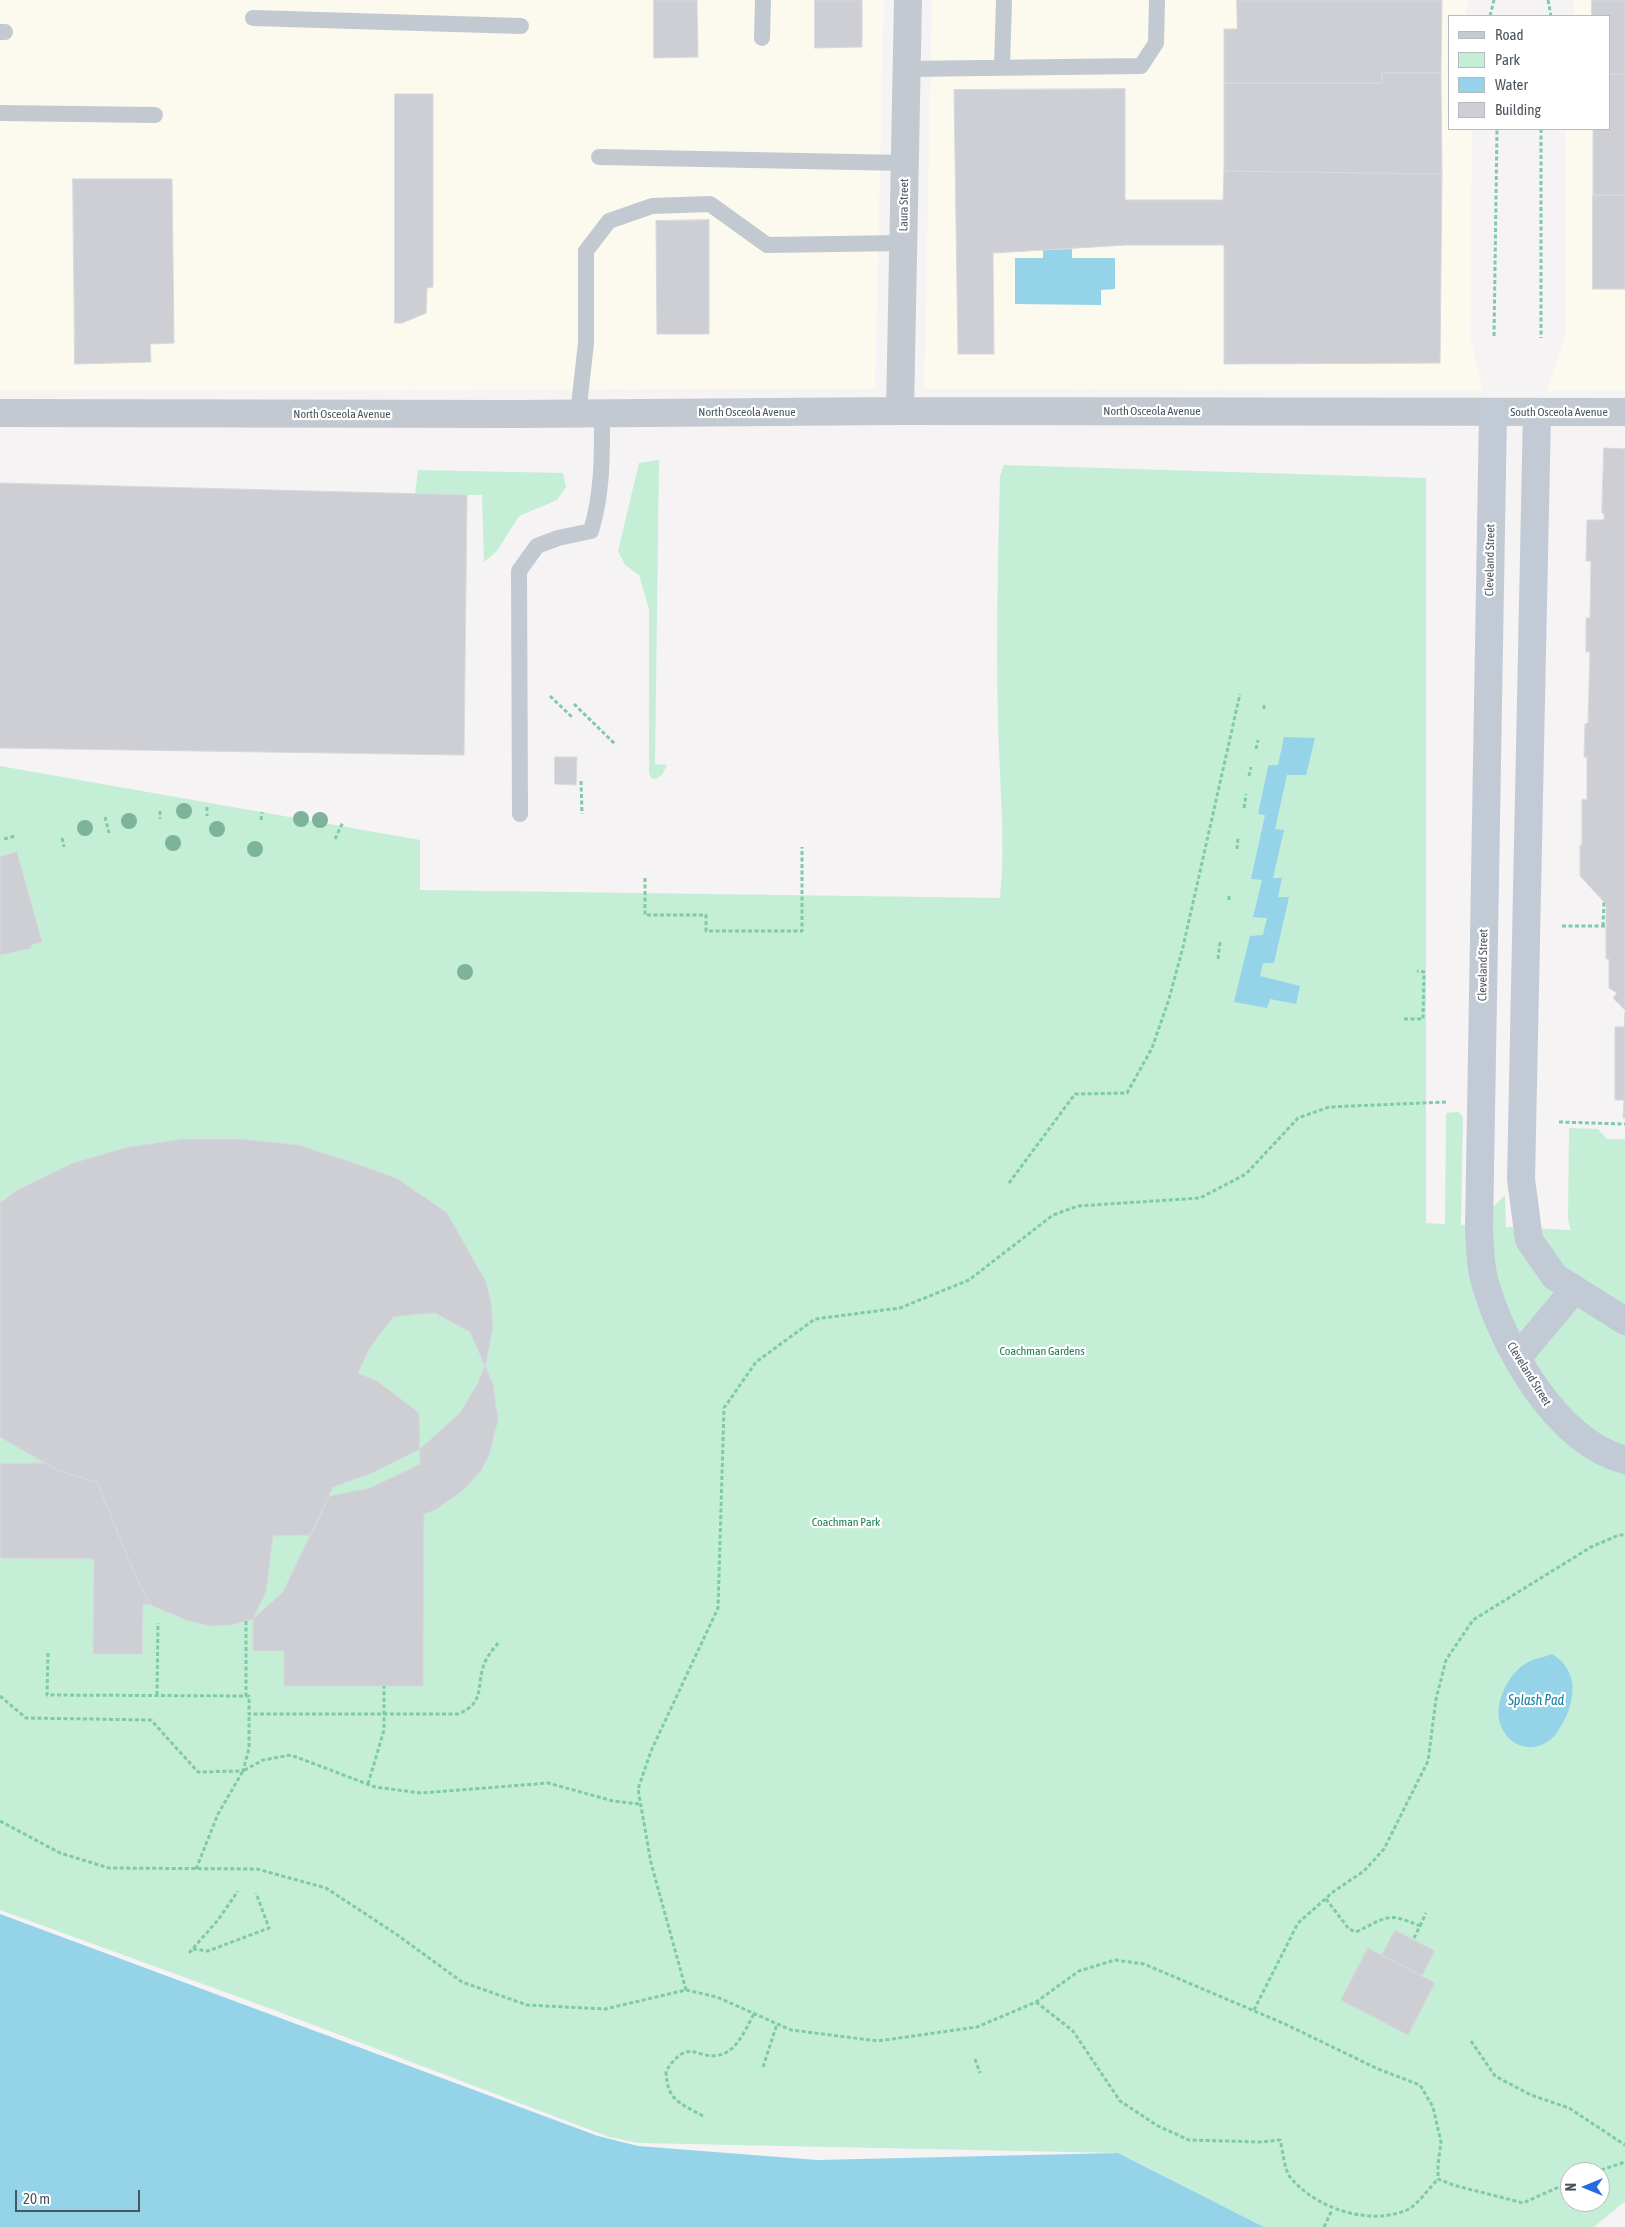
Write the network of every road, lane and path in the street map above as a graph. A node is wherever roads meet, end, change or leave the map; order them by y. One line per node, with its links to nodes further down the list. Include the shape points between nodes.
1 (763, 0): 11 (lane)
2 (908, 0): 13 (street, Laura Street)
3 (1004, 0): 12 (lane)
4 (1157, 0): 12 (lane, via 1156,43 1141,66)
5 (1494, 0): 7 (path)
6 (1548, 0): 8 (path)
7 (1490, 15)
8 (1551, 15)
9 (253, 18): 10 (lane)
10 (521, 26)
11 (762, 38)
12 (1002, 67): 13 (lane)
13 (906, 68): 19 (street, Laura Street)
14 (0, 113): 15 (lane)
15 (156, 115)
16 (1497, 130): 21 (path)
17 (1541, 130): 22 (path)
18 (599, 157): 19 (lane)
19 (904, 163): 20 (street, Laura Street)
20 (903, 243): 23 (street, Laura Street); 28 (lane, via 767,246 710,204 652,206 609,221 586,251)
21 (1494, 336)
22 (1541, 338)
23 (900, 411): 24 (street, North Osceola Avenue); 28 (street, North Osceola Avenue)
24 (1493, 412): 25 (street, South Osceola Avenue); 77 (street, Cleveland Street, via 1479,1230 1484,1277 1498,1321)
25 (1538, 412): 26 (street, South Osceola Avenue); 75 (street, via 1521,1179 1529,1240 1555,1277)
26 (1625, 412)
27 (0, 413): 28 (street, North Osceola Avenue)
28 (590, 414): 46 (lane, via 602,477 591,531 537,546 519,571)
29 (547, 693): 34 (path)
30 (1240, 694): 74 (path, via 1183,947 1152,1048 1127,1093 1075,1094)
31 (574, 704): 36 (path)
32 (1264, 705): 33 (path)
33 (1264, 712)
34 (573, 718)
35 (1258, 740): 37 (path)
36 (615, 744)
37 (1256, 749)
38 (1251, 767): 39 (path)
39 (1249, 776)
40 (581, 781): 47 (path)
41 (1246, 794): 43 (path)
42 (207, 807): 48 (path)
43 (1244, 808)
44 (160, 811): 50 (path)
45 (262, 812): 51 (path)
46 (520, 814)
47 (582, 814)
48 (207, 816)
49 (105, 817): 53 (path)
50 (160, 819)
51 (261, 820)
52 (343, 822): 58 (path)
53 (109, 833)
54 (15, 836): 57 (path)
55 (62, 838): 59 (path)
56 (1238, 838): 61 (path)
57 (4, 839)
58 (336, 839)
59 (64, 847)
60 (802, 847): 62 (path, via 802,931 706,931 706,915 645,915)
61 (1237, 849)
62 (645, 878)
63 (1229, 894): 64 (path)
64 (1228, 900)
65 (1604, 901): 66 (path, via 1605,926)
66 (1562, 926)
67 (1220, 942): 68 (path)
68 (1218, 959)
69 (1417, 971): 70 (path, via 1424,972 1423,1019)
70 (1404, 1019)
71 (1446, 1102): 92 (path, via 1329,1107 1298,1118 1246,1174 1200,1198 1078,1206 1053,1215 968,1280 900,1308 815,1319 756,1362 724,1408 718,1608 651,1750 638,1789)
72 (1559, 1122): 73 (path)
73 (1625, 1124)
74 (1009, 1183)
75 (1574, 1290): 76 (street); 77 (street)
76 (1625, 1321)
77 (1517, 1358): 78 (street, Cleveland Street, via 1546,1405 1593,1448)
78 (1625, 1460)
79 (1625, 1535): 97 (path, via 1591,1547 1473,1620 1446,1660 1436,1699 1428,1761 1384,1848 1364,1871)
80 (246, 1621): 87 (path)
81 (158, 1623): 86 (path)
82 (499, 1642): 89 (path, via 485,1662 479,1696 466,1711 458,1714)
83 (48, 1653): 86 (path, via 47,1695)
84 (384, 1686): 89 (path)
85 (0, 1696): 90 (path, via 26,1718 151,1720 198,1772)
86 (157, 1696): 87 (path)
87 (246, 1696): 88 (path, via 249,1696)
88 (249, 1714): 89 (path); 90 (path, via 248,1748)
89 (384, 1714): 91 (path, via 384,1730)
90 (243, 1771): 91 (path, via 263,1760 291,1755); 94 (path, via 218,1814)
91 (368, 1784): 92 (path, via 421,1793 548,1783 613,1801)
92 (640, 1804): 103 (path, via 651,1863)
93 (0, 1821): 94 (path, via 60,1853 109,1868)
94 (196, 1869): 103 (path, via 257,1869 326,1888 462,1982 527,2005 605,2009)
95 (238, 1891): 101 (path)
96 (256, 1893): 101 (path, via 268,1928 208,1951)
97 (1326, 1899): 99 (path, via 1348,1929 1356,1932 1384,1918 1397,1916); 105 (path, via 1298,1923)
98 (1426, 1913): 99 (path)
99 (1420, 1926): 100 (path)
100 (1413, 1940)
101 (193, 1949): 102 (path)
102 (188, 1953)
103 (686, 1990): 106 (path, via 717,1997)
104 (1036, 2002): 105 (path, via 1079,1971 1115,1960 1144,1964); 107 (path, via 977,2027 878,2041 791,2030); 118 (path, via 1073,2031 1120,2101 1158,2126 1188,2140 1280,2140 1288,2176 1319,2205)
105 (1254, 2010): 116 (path, via 1420,2086 1433,2107 1441,2142)
106 (754, 2014): 107 (path); 112 (path, via 724,2054 680,2054 666,2071 666,2087 673,2099)
107 (777, 2024): 110 (path)
108 (1471, 2041): 113 (path, via 1495,2076 1531,2095 1569,2108)
109 (975, 2059): 111 (path)
110 (763, 2067)
111 (980, 2073)
112 (703, 2116)
113 (1625, 2145)
114 (1625, 2162): 115 (path)
115 (1610, 2167)
116 (1438, 2179): 117 (path, via 1523,2203); 118 (path, via 1408,2210 1385,2219 1351,2219)
117 (1560, 2186)
118 (1332, 2210): 119 (path)
119 (1324, 2227)

